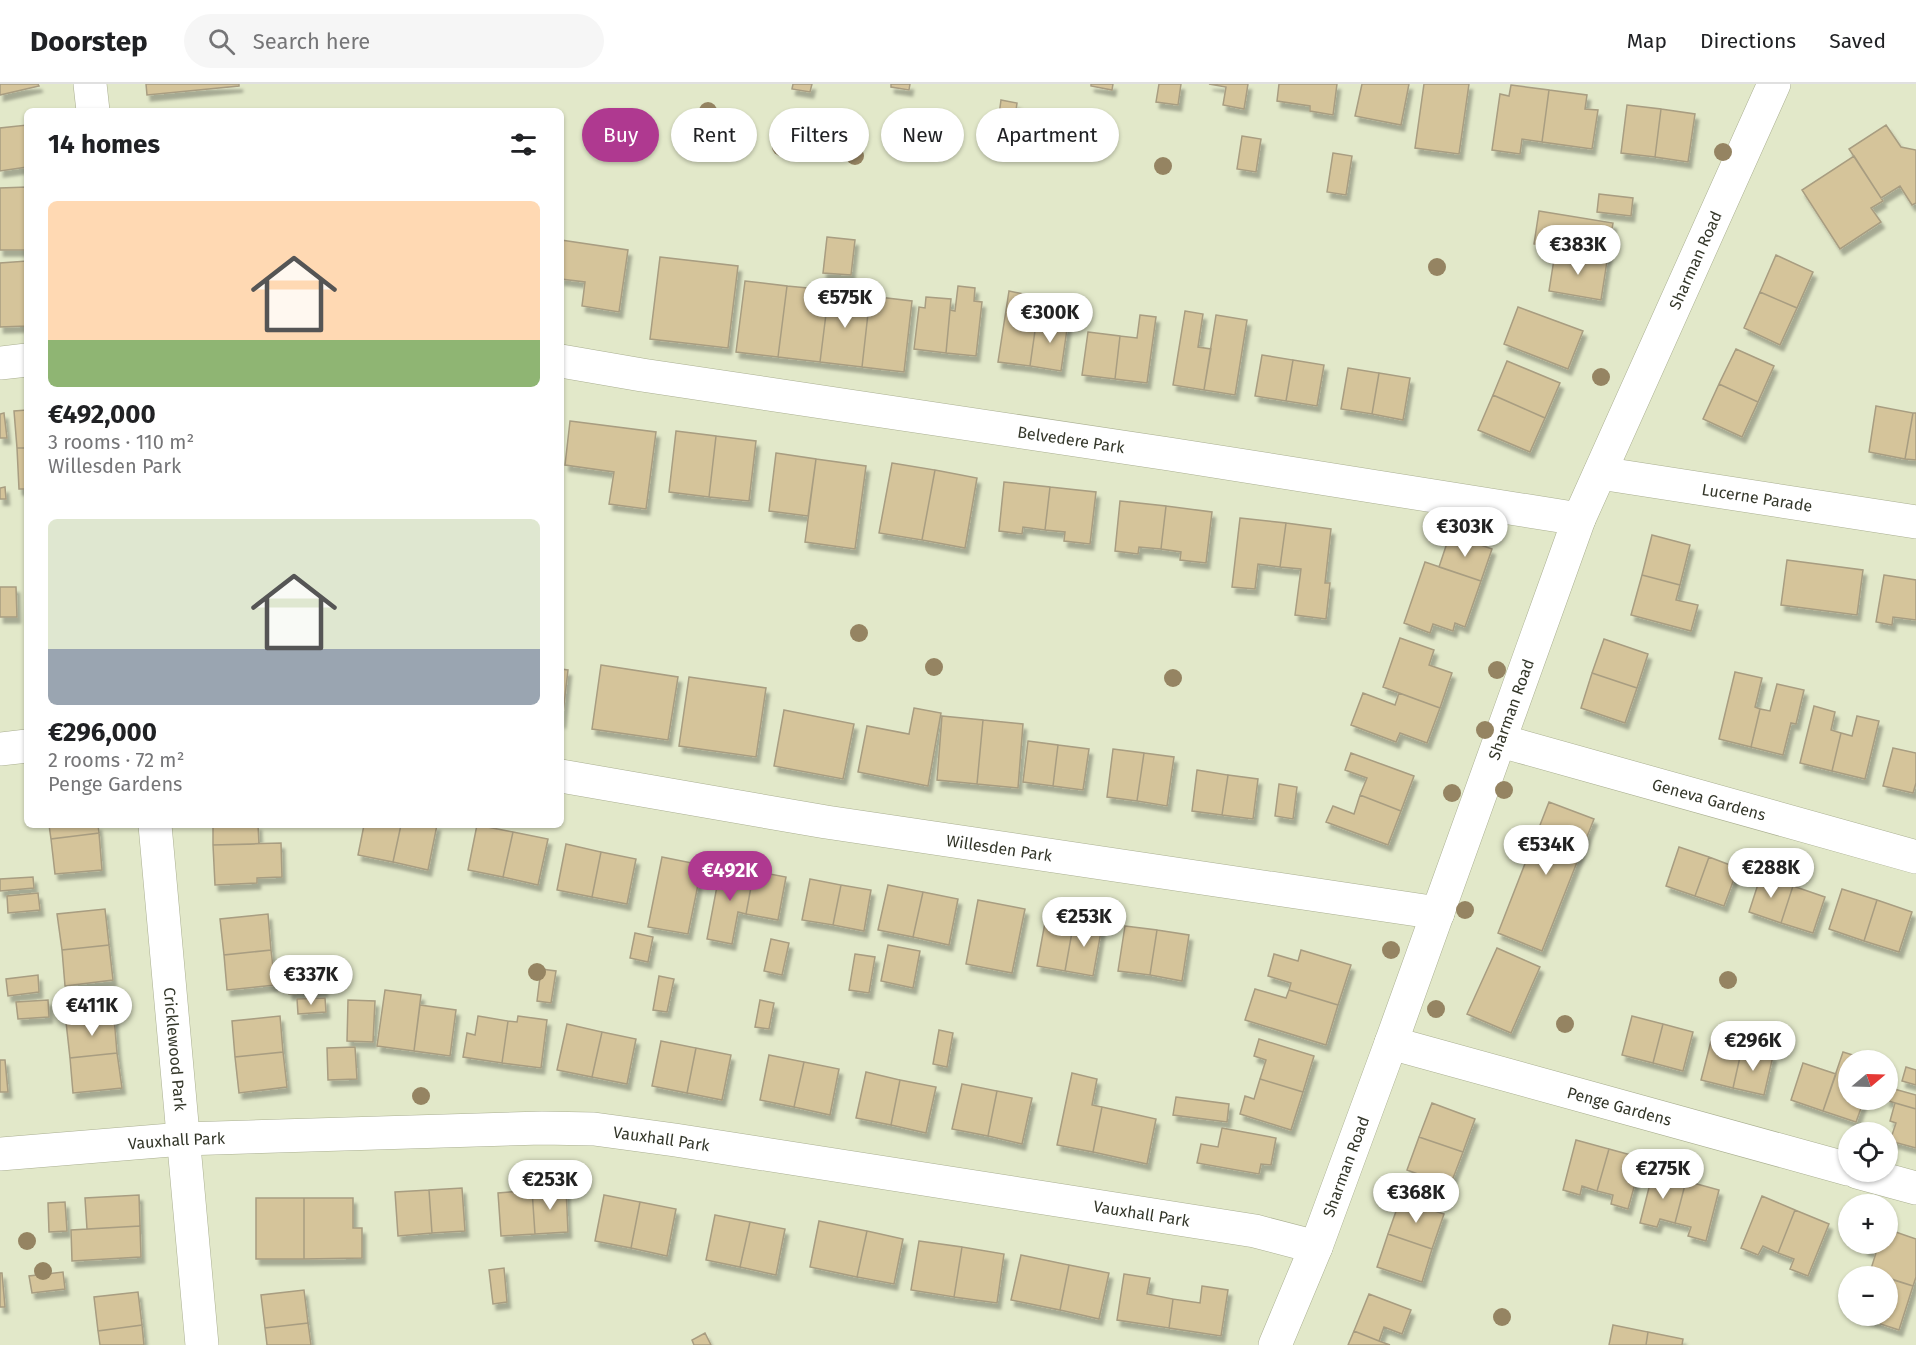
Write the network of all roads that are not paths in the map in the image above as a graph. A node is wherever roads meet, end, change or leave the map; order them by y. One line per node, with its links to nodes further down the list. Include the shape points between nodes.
1 (90, 84): 3 (street)
2 (1774, 84): 7 (street, Sharman Road)
3 (93, 108)
4 (24, 360): 6 (street)
5 (564, 362): 8 (street, Belvedere Park)
6 (0, 363)
7 (1600, 473): 8 (street, Sharman Road); 9 (street, Lucerne Parade)
8 (1579, 519): 10 (street, Sharman Road)
9 (1916, 522)
10 (1501, 741): 15 (street, Geneva Gardens); 16 (street, Sharman Road)
11 (24, 746): 12 (street)
12 (0, 748)
13 (564, 777): 16 (street, Willesden Park, via 826,822)
14 (155, 828): 18 (street, Cricklewood Park)
15 (1916, 857)
16 (1438, 913): 17 (street, Sharman Road)
17 (1391, 1043): 20 (street, Penge Gardens); 23 (street, Sharman Road)
18 (183, 1139): 19 (street, Vauxhall Park); 23 (street, Vauxhall Park, via 594,1129 1255,1231); 24 (street, Cricklewood Park)
19 (0, 1154)
20 (1838, 1166)
21 (1894, 1182): 22 (street)
22 (1916, 1188)
23 (1316, 1247): 25 (street, Sharman Road)
24 (202, 1345)
25 (1275, 1345)

